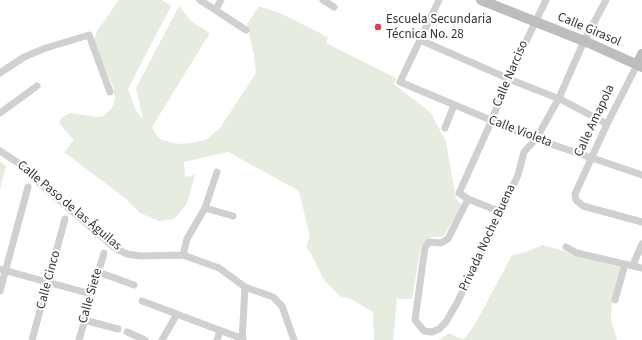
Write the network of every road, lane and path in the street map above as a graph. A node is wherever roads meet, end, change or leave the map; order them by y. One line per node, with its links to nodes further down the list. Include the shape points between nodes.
1 (200, 0): 9 (street)
2 (221, 0): 9 (street)
3 (323, 0): 8 (street)
4 (439, 0): 12 (street)
5 (481, 0): 10 (street, Calle Girasol)
6 (546, 0): 10 (street, Calle Narciso)
7 (606, 0): 13 (street, Privada Noche Buena)
8 (334, 7)
9 (216, 9): 11 (street)
10 (534, 22): 13 (street, Calle Girasol); 17 (street, Calle Narciso)
11 (246, 30)
12 (420, 40): 17 (street); 21 (street, Calle Violeta, via 400,82)
13 (584, 41): 15 (street, Calle Girasol); 20 (street, Privada Noche Buena)
14 (642, 54): 15 (street, Calle Amapola)
15 (640, 66): 24 (street, Calle Amapola)
16 (0, 73): 19 (street, via 24,57 89,35)
17 (508, 79): 20 (street); 23 (street, Calle Narciso)
18 (37, 86): 22 (street)
19 (110, 92)
20 (559, 98): 24 (street); 26 (street, Privada Noche Buena)
21 (454, 105): 23 (street, Calle Violeta); 25 (street)
22 (0, 113)
23 (491, 122): 26 (street, Calle Violeta); 32 (street, Calle Narciso, via 459,193)
24 (607, 124): 28 (street, Calle Amapola)
25 (445, 128)
26 (536, 139): 28 (street, Calle Violeta); 34 (street, Privada Noche Buena, via 524,152)
27 (0, 151): 41 (street, Calle Paso de las Águilas, via 23,166 115,248 127,254 140,256)
28 (592, 159): 30 (street, Calle Violeta); 37 (street, Calle Amapola, via 575,194 576,200 583,206)
29 (217, 172): 33 (street)
30 (642, 175)
31 (28, 187): 45 (street)
32 (468, 199): 34 (street); 34 (street, Privada Noche Buena, via 448,239 441,243 429,242 425,247 415,320 424,331 432,332 446,322)
33 (205, 208): 35 (street); 41 (street, via 187,239)
34 (502, 212)
35 (233, 216)
36 (65, 219): 47 (street, Calle Cinco)
37 (642, 222)
38 (642, 244): 43 (street)
39 (566, 247): 42 (street, via 577,253)
40 (104, 253): 46 (street, Calle Siete)
41 (183, 255): 49 (street, Calle Paso de las Águilas, via 219,268)
42 (625, 264): 43 (street); 52 (street)
43 (633, 265): 44 (street)
44 (642, 268)
45 (3, 270): 47 (street); 50 (street)
46 (98, 272): 48 (street); 51 (street, Calle Siete)
47 (49, 282): 51 (street); 60 (street, Calle Cinco)
48 (134, 284)
49 (245, 287): 59 (street); 65 (street, Calle Paso de las Águilas, via 273,296 282,306)
50 (0, 291)
51 (91, 294): 55 (street, Calle Siete)
52 (615, 300)
53 (142, 301): 54 (street)
54 (177, 314): 57 (street); 63 (street)
55 (84, 320): 56 (street); 61 (street, Calle Siete)
56 (118, 329)
57 (220, 331): 59 (street); 64 (street)
58 (127, 332): 62 (street)
59 (243, 339)
60 (32, 340)
61 (79, 340)
62 (145, 340)
63 (162, 340)
64 (217, 340)
65 (294, 340)

